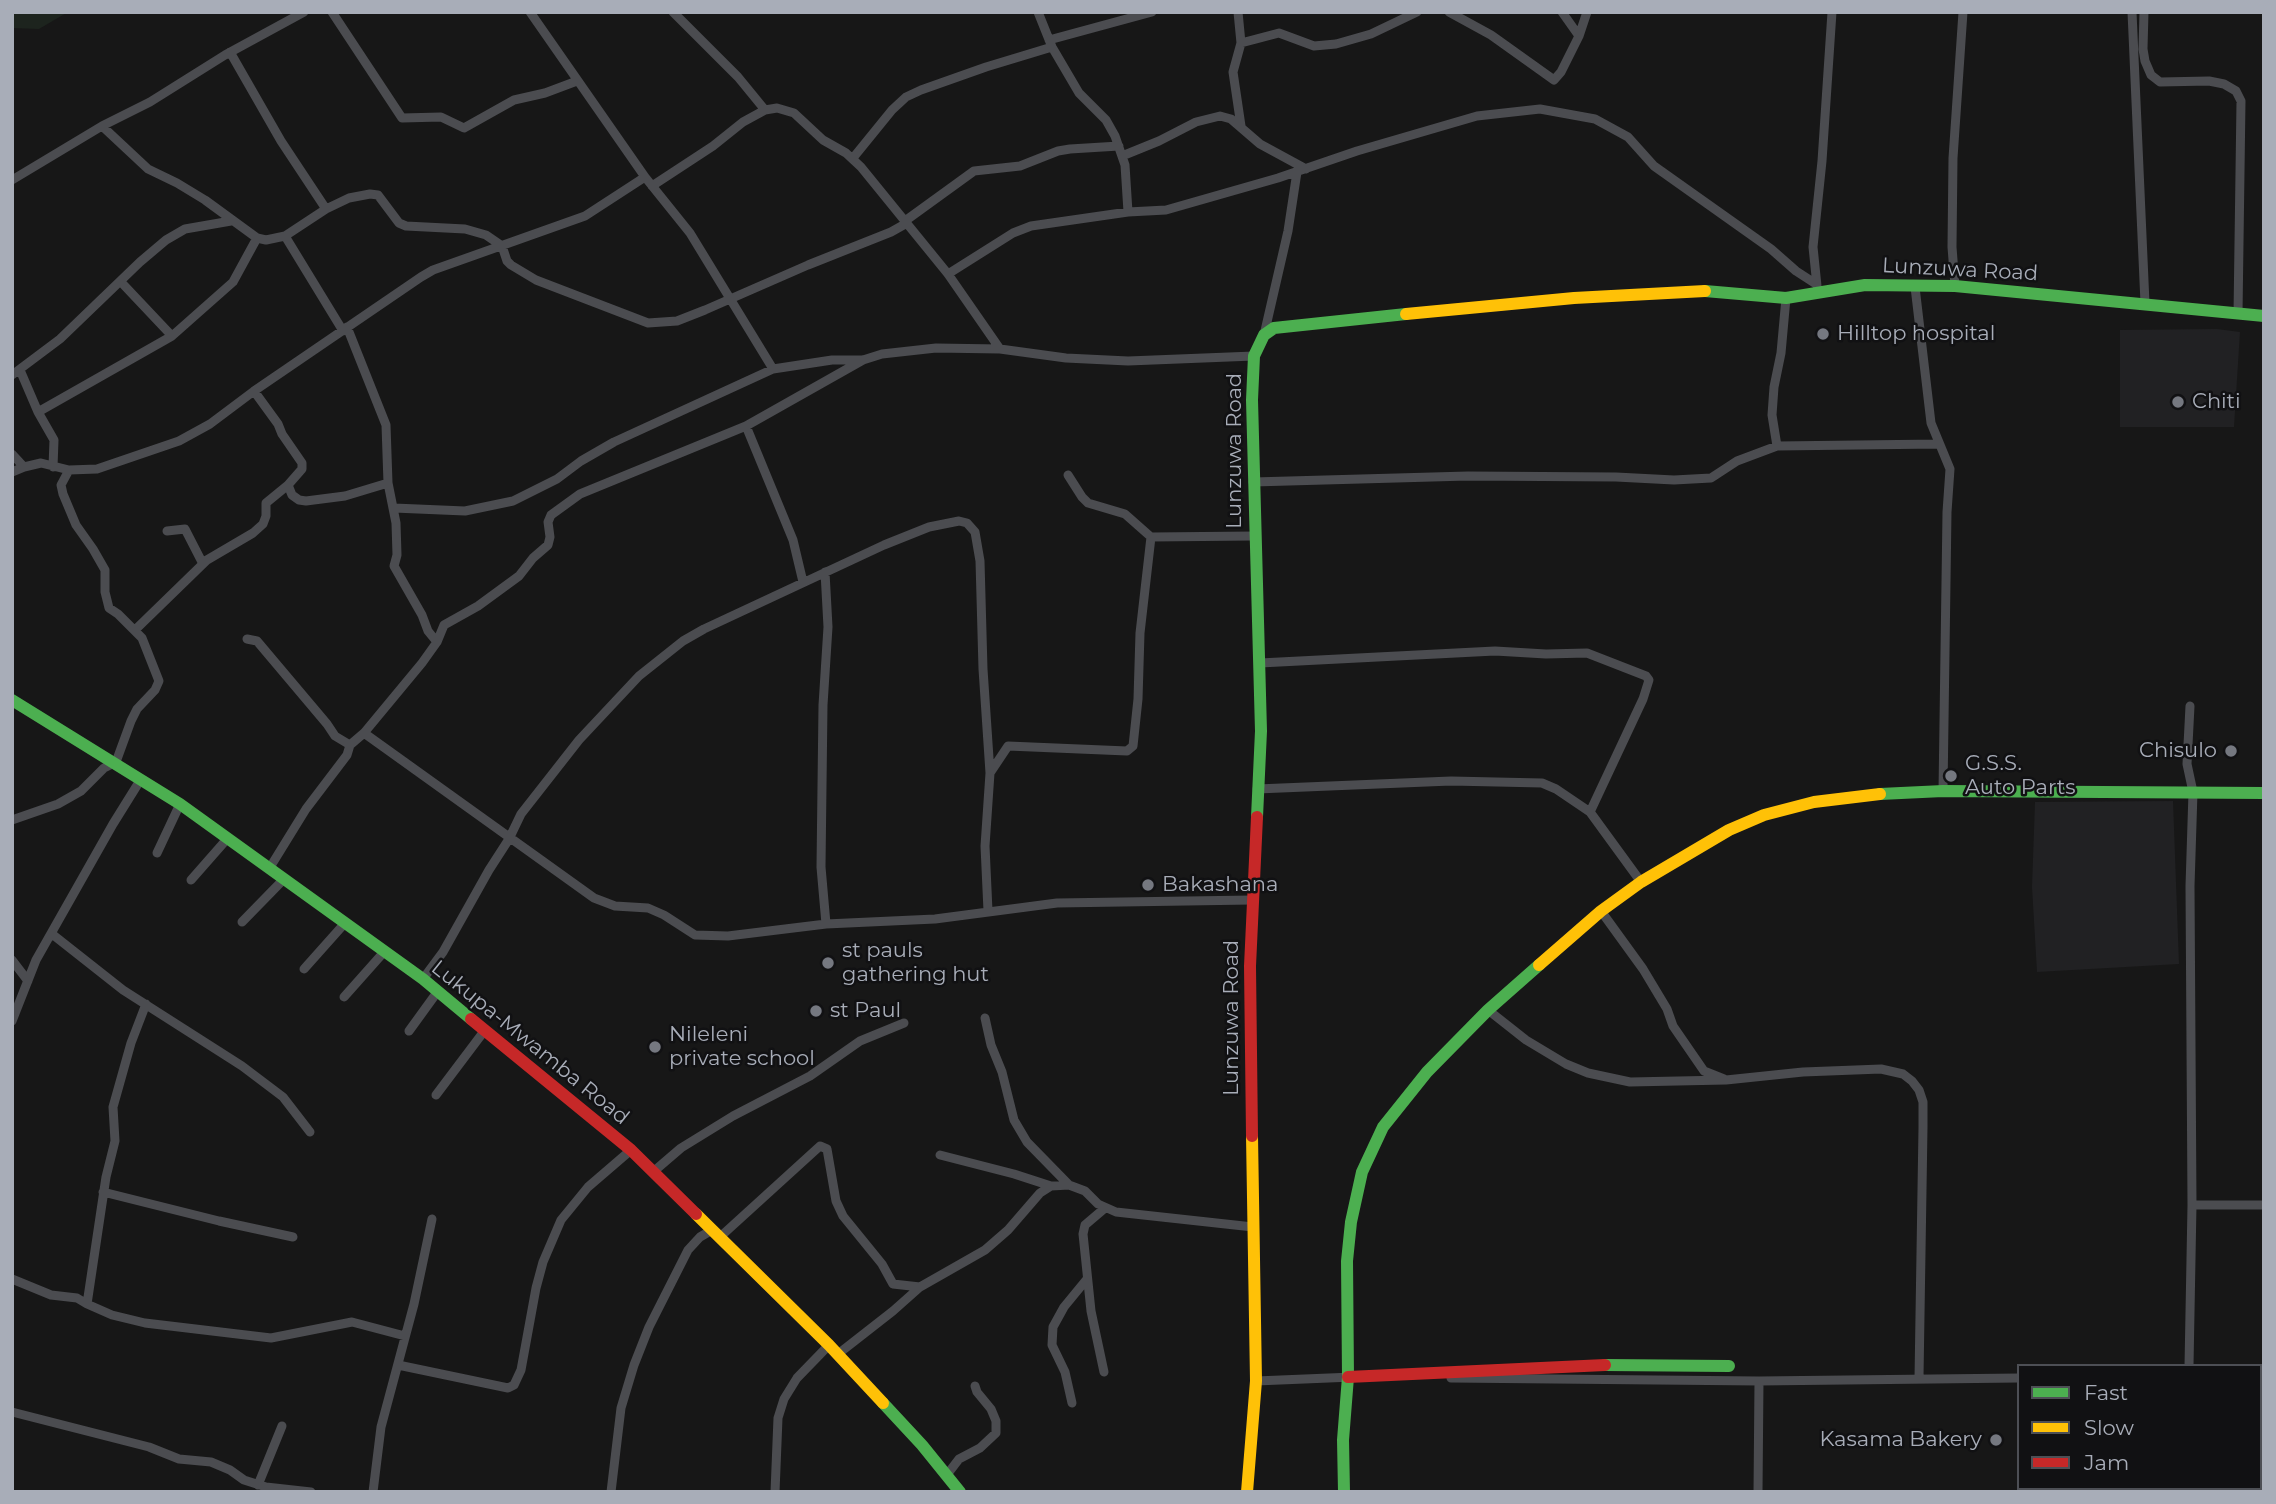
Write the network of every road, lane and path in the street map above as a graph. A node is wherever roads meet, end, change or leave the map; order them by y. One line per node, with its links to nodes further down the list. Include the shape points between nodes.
1 (304, 12): 19 (street)
2 (332, 12): 20 (street, via 402,118 441,117 464,128 505,104)
3 (530, 12): 20 (street)
4 (673, 12): 21 (street)
5 (1038, 12): 17 (street)
6 (1153, 12): 17 (street)
7 (1238, 12): 18 (street)
8 (1417, 12): 18 (street, via 1371,34 1336,44 1314,46 1279,33)
9 (1449, 12): 16 (street, via 1491,35 1554,80)
10 (1562, 12): 16 (street)
11 (1587, 12): 16 (street)
12 (1832, 12): 42 (street, via 1813,247)
13 (1963, 12): 40 (street, via 1953,158)
14 (2132, 12): 45 (street)
15 (2144, 12): 46 (street, via 2143,49 2151,75 2160,82 2224,84 2236,91 2241,101)
16 (1579, 36)
17 (1051, 43): 24 (street, via 1079,93 1106,120); 26 (street, via 906,97)
18 (1241, 43): 23 (street, via 1233,72)
19 (230, 52): 22 (street); 31 (street)
20 (577, 81): 28 (street)
21 (765, 110): 26 (street, via 794,113); 30 (street)
22 (102, 126): 29 (street); 33 (street, via 148,169 205,200)
23 (1241, 126): 25 (street, via 1231,119 1211,117); 27 (street)
24 (1119, 146): 25 (street); 34 (street, via 1058,151 1020,166 974,171)
25 (1122, 156): 32 (street)
26 (853, 158): 34 (street)
27 (1302, 170): 32 (street, via 1166,210); 42 (street, via 1477,116 1540,108 1578,115 1628,137 1654,166); 49 (street)
28 (645, 177): 30 (street); 37 (street, via 585,216)
29 (12, 180)
30 (652, 186): 44 (street, via 690,233)
31 (326, 209): 35 (street); 37 (street, via 349,198 378,195 406,226 465,229)
32 (1128, 212): 38 (street, via 1031,226)
33 (230, 221): 36 (street); 39 (street, via 185,229)
34 (906, 222): 38 (street); 44 (street)
35 (285, 236): 36 (street); 48 (street)
36 (257, 238): 50 (street, via 233,282)
37 (502, 246): 44 (street, via 507,261 536,280 648,323 677,321); 48 (street, via 433,270)
38 (948, 274): 51 (street)
39 (121, 282): 50 (street); 55 (street)
40 (1955, 286): 41 (street, Lunzuwa Road); 45 (street, Lunzuwa Road)
41 (1915, 287): 42 (street, Lunzuwa Road); 59 (street, via 1928,409)
42 (1819, 288): 43 (street, Lunzuwa Road)
43 (1786, 298): 49 (street, Lunzuwa Road, via 1694,290 1574,298 1285,326); 60 (street, via 1772,415)
44 (731, 300): 54 (street)
45 (2145, 303): 46 (street, Lunzuwa Road)
46 (2238, 314): 47 (street, Lunzuwa Road)
47 (2264, 316)
48 (345, 329): 56 (street); 68 (street, via 386,425)
49 (1264, 335): 52 (street, Lunzuwa Road)
50 (172, 336): 57 (street)
51 (1000, 349): 52 (street, via 1129,361); 53 (street, via 901,350)
52 (1254, 356): 67 (street, Lunzuwa Road)
53 (863, 360): 54 (street); 58 (street)
54 (773, 369): 70 (street, via 614,442 513,501 464,511)
55 (16, 373): 57 (street)
56 (254, 391): 64 (street, via 178,441 97,470); 69 (street, via 302,463)
57 (38, 412): 63 (street, via 54,440)
58 (746, 426): 76 (street, via 793,540); 79 (street, via 612,479 564,504 548,522 548,545 519,576 444,625)
59 (1938, 444): 60 (street); 89 (street, via 1950,469)
60 (1777, 446): 67 (street, via 1737,461 1711,478 1468,476)
61 (12, 454): 62 (street)
62 (24, 467): 63 (street, via 41,463); 65 (street)
63 (53, 467): 64 (street)
64 (69, 470): 77 (street, via 61,485 63,494 76,525 105,570 109,608)
65 (12, 472)
66 (1068, 475): 73 (street, via 1088,503 1125,514)
67 (1254, 482): 72 (street, Lunzuwa Road)
68 (388, 483): 69 (street, via 306,501 292,495); 70 (street)
69 (288, 485): 74 (street, via 266,503 266,516 253,533)
70 (394, 508): 79 (street, via 394,566)
71 (167, 531): 74 (street, via 185,529)
72 (1254, 536): 73 (street); 80 (street, Lunzuwa Road)
73 (1151, 537): 86 (street, via 1133,746 1117,751 1007,746)
74 (203, 564): 77 (street)
75 (825, 572): 76 (street); 86 (street, via 943,522 967,523 975,532); 107 (street, via 828,627 821,867)
76 (803, 582): 96 (street, via 683,640 639,676 553,771 521,814)
77 (135, 630): 85 (street, via 159,681 137,709)
78 (247, 639): 84 (street, via 257,640 335,736)
79 (437, 642): 83 (street)
80 (1260, 663): 88 (street, Lunzuwa Road); 93 (street, via 1483,652 1587,653 1646,676 1643,699)
81 (12, 700): 85 (street, Lukupa-Mwamba Road)
82 (2190, 706): 90 (street, via 2187,772)
83 (364, 733): 84 (street); 96 (street)
84 (350, 745): 98 (street, via 348,755 306,809)
85 (116, 762): 87 (street, Lukupa-Mwamba Road); 94 (street, via 58,804)
86 (990, 773): 103 (street, via 985,846)
87 (141, 779): 92 (street, Lukupa-Mwamba Road); 108 (street)
88 (1257, 789): 93 (street, via 1524,781 1556,789); 102 (street, Lunzuwa Road)
89 (1943, 791): 90 (street); 101 (street, via 1865,795 1764,815 1729,830)
90 (2193, 792): 91 (street); 132 (street)
91 (2264, 793)
92 (180, 804): 95 (street, Lukupa-Mwamba Road); 97 (street)
93 (1590, 812): 101 (street)
94 (12, 820)
95 (227, 839): 98 (street, Lukupa-Mwamba Road); 99 (street)
96 (509, 839): 107 (street, via 603,903 648,908 695,934 728,936); 112 (street)
97 (157, 853)
98 (269, 869): 100 (street, Lukupa-Mwamba Road)
99 (191, 880)
100 (283, 880): 105 (street); 106 (street, Lukupa-Mwamba Road)
101 (1641, 882): 104 (street)
102 (1252, 900): 103 (street, via 1057,903); 136 (street, Lunzuwa Road)
103 (988, 911): 107 (street, via 935,919)
104 (1601, 911): 117 (street); 123 (street, via 1643,969 1673,1026 1704,1071)
105 (242, 922)
106 (345, 923): 109 (street, Lukupa-Mwamba Road); 111 (street)
107 (827, 924)
108 (52, 934): 113 (street); 116 (street)
109 (384, 952): 112 (street, Lukupa-Mwamba Road); 115 (street)
110 (12, 960): 113 (street)
111 (304, 970)
112 (423, 979): 114 (street, Lukupa-Mwamba Road)
113 (28, 981): 119 (street)
114 (438, 991): 121 (street, Lukupa-Mwamba Road); 122 (street)
115 (344, 997)
116 (146, 1004): 125 (street, via 283,1097); 131 (street, via 118,1085 114,1141)
117 (1488, 1010): 123 (street, via 1526,1040 1588,1073 1639,1083); 149 (street, via 1427,1072 1383,1127 1362,1172 1347,1261)
118 (985, 1018): 129 (street, via 1014,1120 1027,1142)
119 (12, 1021)
120 (904, 1023): 128 (street, via 860,1041 810,1076 733,1116 681,1148)
121 (485, 1030): 124 (street); 126 (street, Lukupa-Mwamba Road)
122 (409, 1031)
123 (1726, 1080): 150 (street, via 1881,1069 1903,1074 1919,1090 1923,1128)
124 (436, 1095)
125 (310, 1132)
126 (631, 1150): 128 (street, Lukupa-Mwamba Road); 145 (street, via 588,1187 561,1220 539,1275 522,1370 514,1385 508,1388)
127 (940, 1155): 130 (street)
128 (653, 1172): 137 (street, Lukupa-Mwamba Road)
129 (1069, 1185): 130 (street); 134 (street, via 1085,1191)
130 (1051, 1186): 141 (street, via 985,1250)
131 (103, 1192): 138 (street); 142 (street)
132 (2192, 1205): 133 (street); 146 (street)
133 (2264, 1205)
134 (1105, 1208): 136 (street); 140 (street, via 1085,1225)
135 (432, 1219): 143 (street)
136 (1253, 1227): 152 (street, Lunzuwa Road)
137 (716, 1233): 141 (street, via 822,1145 827,1149 835,1201 843,1216 891,1282); 144 (street, Lukupa-Mwamba Road); 163 (street, via 700,1237 688,1250 649,1327 621,1408)
138 (293, 1237)
139 (12, 1279): 142 (street, via 51,1296 77,1298)
140 (1087, 1279): 148 (street); 155 (street, via 1054,1327 1052,1345)
141 (919, 1287): 144 (street)
142 (87, 1304): 143 (street, via 145,1323 271,1338 352,1322)
143 (405, 1335): 145 (street)
144 (834, 1349): 158 (street, Lukupa-Mwamba Road); 164 (street, via 797,1378 784,1399 778,1418)
145 (398, 1364): 162 (street, via 381,1427)
146 (2189, 1364)
147 (1729, 1366): 149 (street, via 1591,1366)
148 (1104, 1372)
149 (1348, 1377): 152 (street); 153 (street); 167 (street)
150 (1919, 1378): 151 (street); 153 (street)
151 (2017, 1378)
152 (1256, 1381): 166 (street, Lunzuwa Road)
153 (1759, 1381): 168 (street)
154 (975, 1386): 158 (street, via 991,1409 996,1433 959,1459)
155 (1072, 1403)
156 (12, 1412): 159 (street, via 149,1447 178,1459 211,1462)
157 (282, 1426): 159 (street)
158 (946, 1476): 165 (street, Lukupa-Mwamba Road)
159 (258, 1485): 160 (street)
160 (287, 1491): 161 (street)
161 (311, 1492)
162 (373, 1492)
163 (611, 1492)
164 (775, 1492)
165 (960, 1492)
166 (1247, 1492)
167 (1344, 1492)
168 (1758, 1492)

